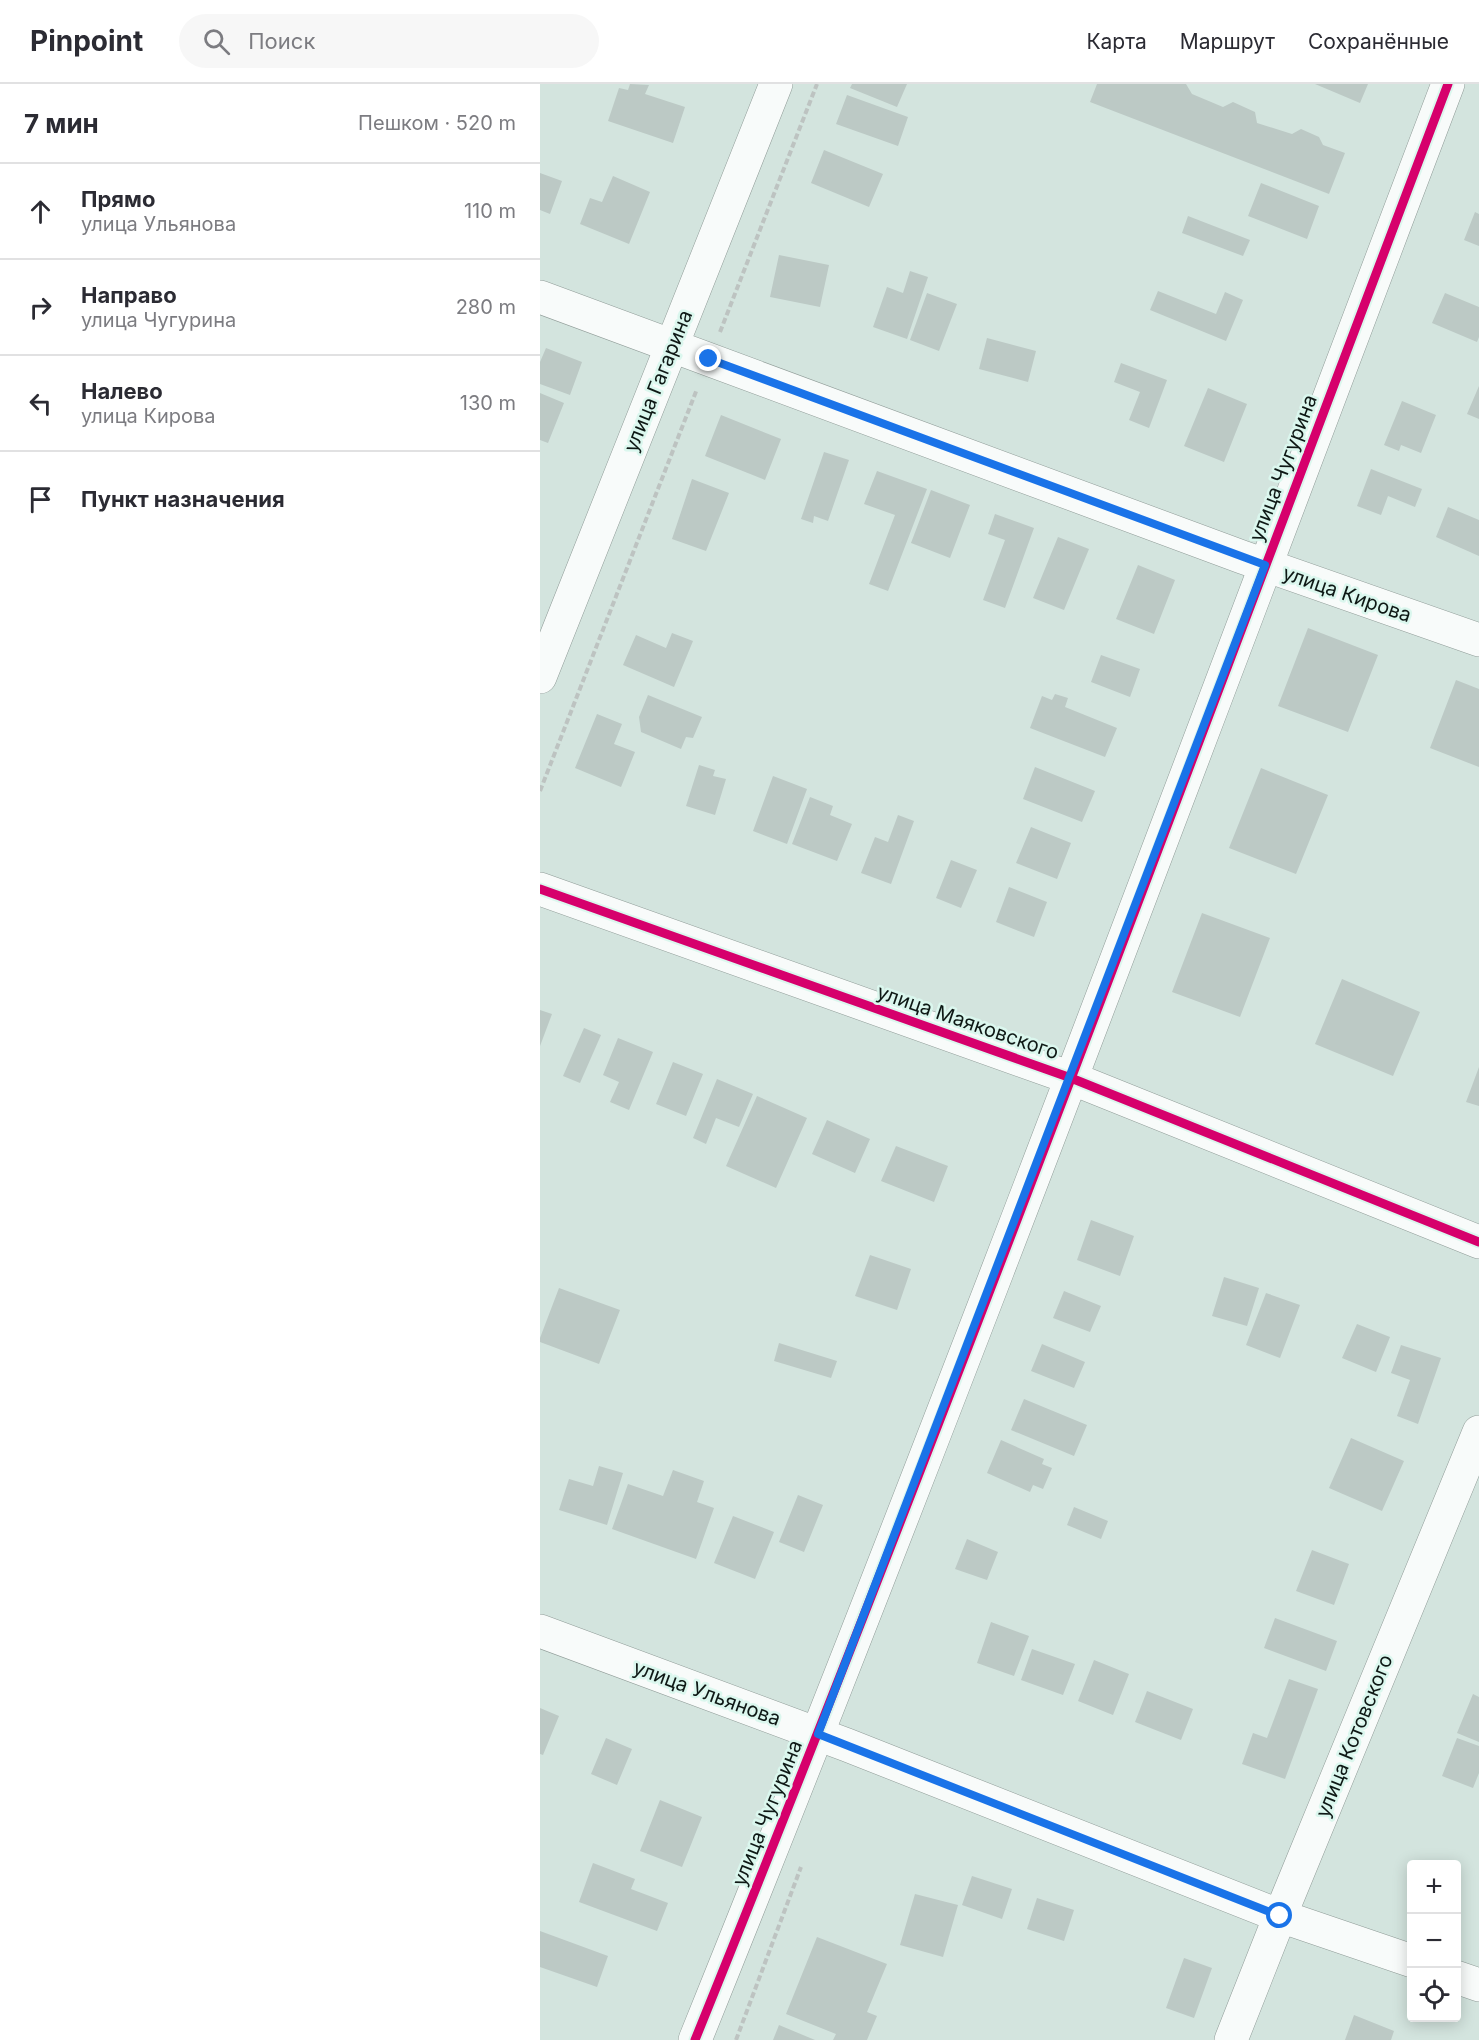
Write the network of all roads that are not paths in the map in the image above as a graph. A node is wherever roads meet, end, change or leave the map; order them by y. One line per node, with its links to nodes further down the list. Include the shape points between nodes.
1 (776, 84): 4 (street, улица Гагарина)
2 (1448, 84): 5 (street, улица Чугурина)
3 (540, 297): 4 (street, улица Кирова)
4 (672, 346): 5 (street, улица Кирова); 7 (street, улица Гагарина)
5 (1265, 565): 6 (street, улица Кирова); 9 (street, улица Чугурина)
6 (1479, 640)
7 (540, 677)
8 (540, 890): 9 (street, улица Маяковского)
9 (1071, 1077): 10 (street, улица Маяковского); 13 (street, улица Чугурина)
10 (1479, 1242)
11 (1479, 1432): 14 (street, улица Котовского)
12 (540, 1631): 13 (street, улица Ульянова)
13 (818, 1734): 14 (street, улица Ульянова); 18 (street, улица Чугурина)
14 (1280, 1916): 15 (street, улица Ульянова); 19 (street, улица Котовского)
15 (1407, 1959)
16 (1461, 1979): 17 (street)
17 (1479, 1985)
18 (695, 2040)
19 (1230, 2040)

